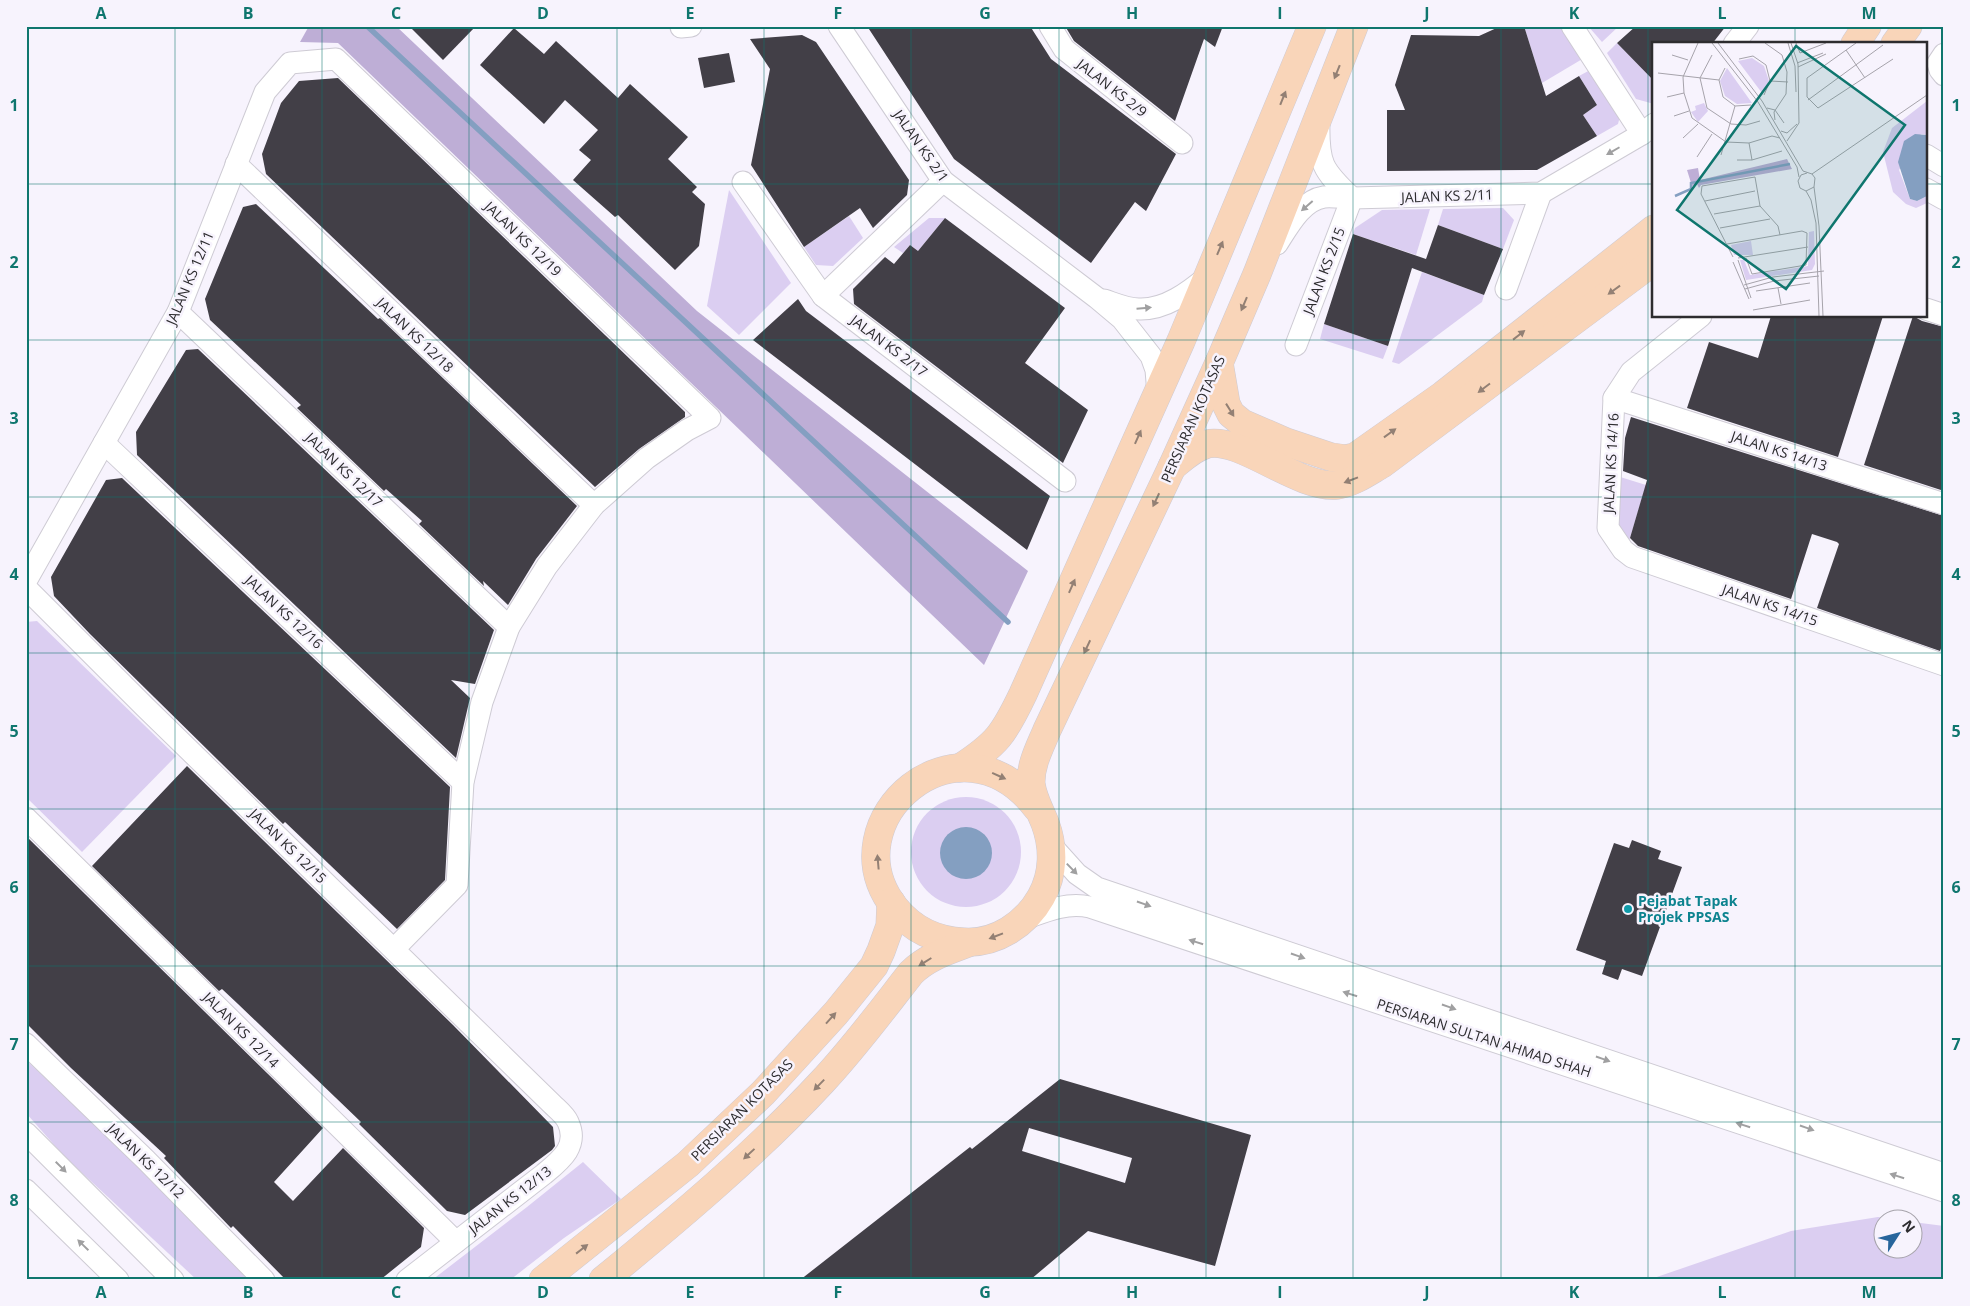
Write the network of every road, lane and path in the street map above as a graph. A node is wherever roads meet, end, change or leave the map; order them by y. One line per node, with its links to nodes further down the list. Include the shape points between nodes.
1 (839, 26): 22 (street, JALAN KS 2/1)
2 (1050, 26): 17 (street, JALAN KS 2/9, via 1064,50)
3 (1312, 26): 30 (main road, PERSIARAN KOTASAS, one-way to 3)
4 (1354, 26): 15 (main road, PERSIARAN KOTASAS, one-way to 15)
5 (1572, 26): 16 (street)
6 (1748, 26): 9 (street)
7 (1867, 26): 10 (main road)
8 (1908, 26): 11 (main road)
9 (1736, 42)
10 (1856, 42)
11 (1896, 42)
12 (1944, 54): 14 (street, via 1938,63)
13 (336, 59): 19 (street, JALAN KS 12/11, via 290,63 264,92); 46 (street, JALAN KS 12/19, via 710,418 647,458)
14 (1944, 75)
15 (1320, 114): 25 (street, via 1322,161 1331,178); 29 (main road, PERSIARAN KOTASAS)
16 (1648, 129): 24 (street, JALAN KS 2/11, one-way to 24)
17 (1182, 142)
18 (1928, 157): 20 (street)
19 (236, 164): 35 (street, JALAN KS 12/11); 46 (street, JALAN KS 12/18)
20 (1944, 166)
21 (743, 182): 32 (street, JALAN KS 2/17)
22 (943, 182): 32 (street); 33 (street, JALAN KS 2/1)
23 (1928, 191): 26 (street)
24 (1541, 193): 25 (street, JALAN KS 2/11); 31 (street)
25 (1352, 198): 29 (street, JALAN KS 2/11, one-way to 29, via 1324,197 1312,201 1294,218); 38 (street, JALAN KS 2/15)
26 (1944, 199)
27 (1652, 232): 39 (main road, one-way to 27, via 1226,404 1231,414 1242,423 1331,457 1356,457 1443,395)
28 (1652, 263): 43 (main road, one-way to 43, via 1382,464 1352,480 1337,485 1314,482 1219,444 1198,447)
29 (1257, 274): 39 (main road, PERSIARAN KOTASAS, one-way to 39)
30 (1208, 276): 33 (street, one-way to 30, via 1140,310 1158,307 1187,293); 40 (main road, PERSIARAN KOTASAS)
31 (1506, 289)
32 (823, 296): 44 (street, JALAN KS 2/17)
33 (1097, 298): 40 (street, JALAN KS 2/1, via 1122,319 1151,356)
34 (1928, 310): 36 (street)
35 (178, 312): 42 (street, JALAN KS 12/11); 50 (street, JALAN KS 12/17)
36 (1944, 314)
37 (1698, 318): 41 (street, JALAN KS 14/16, via 1631,372)
38 (1296, 345)
39 (1219, 363): 43 (main road, PERSIARAN KOTASAS)
40 (1158, 394): 52 (main road, PERSIARAN KOTASAS, one-way to 40, via 982,754 1009,724)
41 (1614, 398): 45 (street, JALAN KS 14/13); 47 (street, JALAN KS 14/16)
42 (104, 443): 48 (street, JALAN KS 12/11); 53 (street, JALAN KS 12/16)
43 (1172, 467): 54 (main road, PERSIARAN KOTASAS, one-way to 54, via 1032,767 1031,784)
44 (1065, 481)
45 (1944, 504)
46 (594, 505): 50 (street, via 547,566)
47 (1608, 528): 51 (street, JALAN KS 14/15, via 1632,557)
48 (26, 581)
49 (26, 588): 60 (street, JALAN KS 12/15)
50 (509, 627): 53 (street, via 482,702)
51 (1944, 665)
52 (960, 768): 54 (main road, PERSIARAN KOTASAS, one-way to 54, via 982,770 1004,778 1028,796); 57 (main road, PERSIARAN KOTASAS, one-way to 52, via 884,889 877,859 879,837 887,815 895,802 917,782 930,775)
53 (463, 782): 60 (street, via 457,885)
54 (1037, 808): 56 (main road, PERSIARAN KOTASAS, via 1045,822)
55 (26, 818): 67 (street, JALAN KS 12/14)
56 (1050, 844): 58 (main road, PERSIARAN KOTASAS, via 1048,881 1038,902); 64 (street, PERSIARAN SULTAN AHMAD SHAH, one-way to 64, via 1077,874 1098,888)
57 (891, 902): 59 (main road, PERSIARAN KOTASAS, via 912,925 925,933 954,942); 72 (main road, PERSIARAN KOTASAS, one-way to 57, via 688,1164 763,1092 836,1013 874,966 890,926)
58 (1024, 919): 59 (main road, PERSIARAN KOTASAS, one-way to 59, via 998,936); 66 (street, PERSIARAN SULTAN AHMAD SHAH, one-way to 58, via 1090,907 1062,906)
59 (969, 942): 73 (main road, PERSIARAN KOTASAS, one-way to 73, via 919,965 848,1053 784,1120 688,1210)
60 (394, 949): 62 (street, JALAN KS 12/15)
61 (26, 1044): 70 (street, JALAN KS 12/12)
62 (552, 1104): 67 (street, JALAN KS 12/13, via 568,1121 571,1139 566,1155)
63 (26, 1133): 69 (street, one-way to 69)
64 (1944, 1174)
65 (26, 1190): 68 (street, one-way to 65)
66 (1944, 1191)
67 (456, 1242): 71 (street, JALAN KS 12/13)
68 (118, 1280)
69 (173, 1280)
70 (264, 1280)
71 (408, 1280)
72 (544, 1280)
73 (603, 1280)

